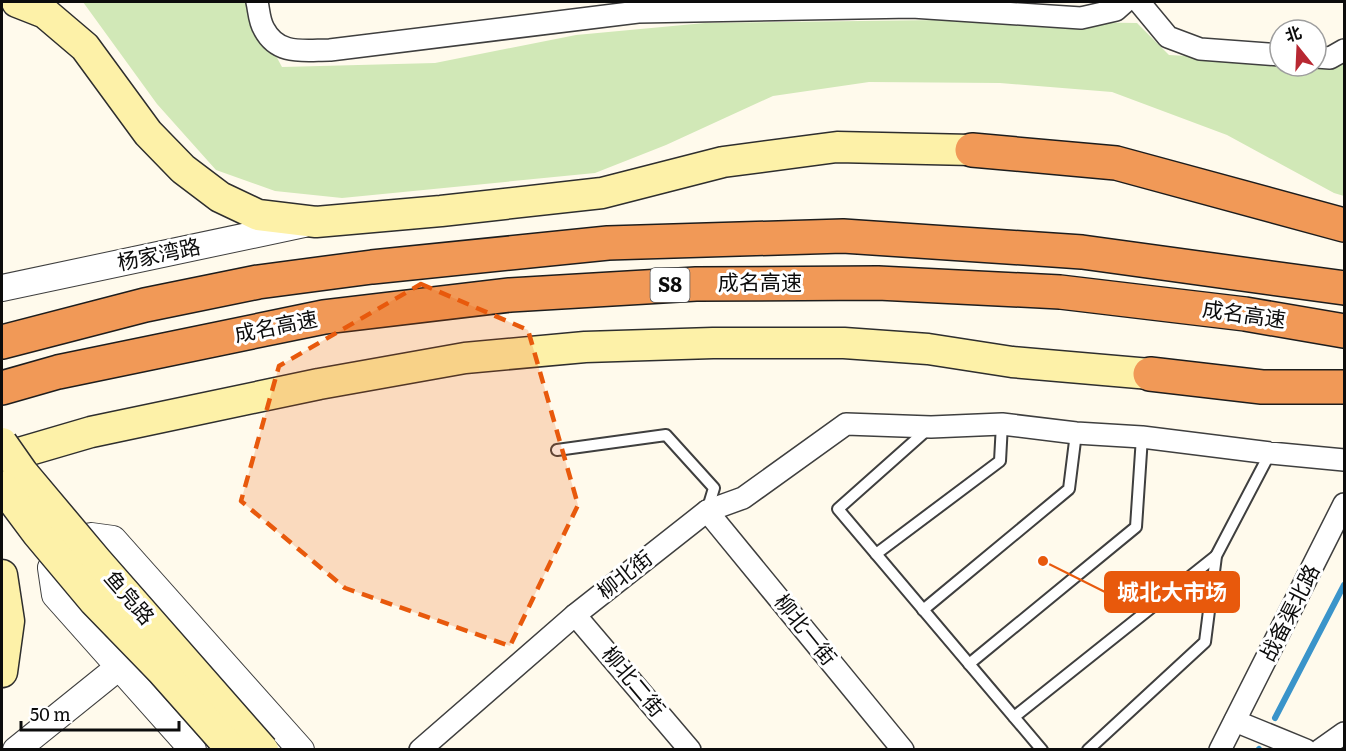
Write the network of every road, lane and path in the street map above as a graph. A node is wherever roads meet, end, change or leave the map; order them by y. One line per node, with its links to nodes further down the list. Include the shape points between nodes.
1 (16, 2): 9 (main road, via 45,13 85,47 148,133 183,169 220,197 258,215)
2 (257, 2): 3 (street, via 262,27 273,42 293,51 330,50 638,12 912,7 1081,18 1116,10)
3 (1125, 2)
4 (1139, 2): 6 (street, via 1167,37 1200,49)
5 (1344, 50): 7 (street)
6 (1268, 54)
7 (1328, 58)
8 (972, 150): 9 (main road, via 837,147 723,162 602,193); 10 (highway, via 1116,163)
9 (316, 222): 11 (street, 杨家湾路)
10 (1344, 225)
11 (2, 288)
12 (1344, 288): 14 (highway, 成名高速 / S8, via 1082,252 843,236 608,243 258,282 145,305)
13 (1344, 331): 17 (highway, 成名高速 / S8, via 1245,314 1060,292 878,283 696,284 510,295 324,317 58,372)
14 (2, 342)
15 (1150, 374): 16 (highway, via 1262,387); 25 (main road, via 844,343 713,342 585,347 465,358 320,384 90,432)
16 (1344, 387)
17 (2, 388)
18 (1002, 424): 19 (street); 20 (street); 30 (lane, via 1000,461)
19 (931, 427): 29 (street, 柳北街, via 846,424 743,498); 30 (lane, via 838,509)
20 (1076, 433): 21 (street); 33 (lane, via 1069,489)
21 (1142, 437): 24 (street); 35 (lane, via 1136,527)
22 (2, 442): 45 (main road, 鱼凫路, bridge, via 97,561)
23 (557, 450): 29 (lane, via 666,435 714,488)
24 (1270, 453): 26 (street); 31 (lane)
25 (2, 458)
26 (1344, 460)
27 (2, 486): 44 (main road, 鱼凫路, bridge, via 94,600)
28 (1344, 504): 39 (street, 战备渠北路)
29 (707, 511): 34 (street, 柳北街); 49 (street, 柳北一街)
30 (876, 554): 33 (lane)
31 (1216, 556): 38 (lane); 51 (lane, via 1205,642)
32 (2, 575): 37 (main road, via 9,621)
33 (923, 609): 35 (lane)
34 (575, 615): 47 (street, 柳北街); 48 (street, 柳北二街)
35 (969, 664): 38 (lane)
36 (119, 667): 42 (street); 43 (street); 46 (street, via 55,595 51,568 91,536 113,539)
37 (2, 672)
38 (1014, 717): 50 (lane)
39 (1235, 721): 52 (street, 战备渠北路); 53 (street)
40 (1344, 733): 54 (street)
41 (1344, 738): 55 (street)
42 (16, 750)
43 (193, 750)
44 (232, 750)
45 (263, 750)
46 (301, 750)
47 (420, 750)
48 (690, 750)
49 (903, 750)
50 (1042, 750)
51 (1088, 750)
52 (1220, 750)
53 (1306, 750)
54 (1320, 750)
55 (1339, 750)

